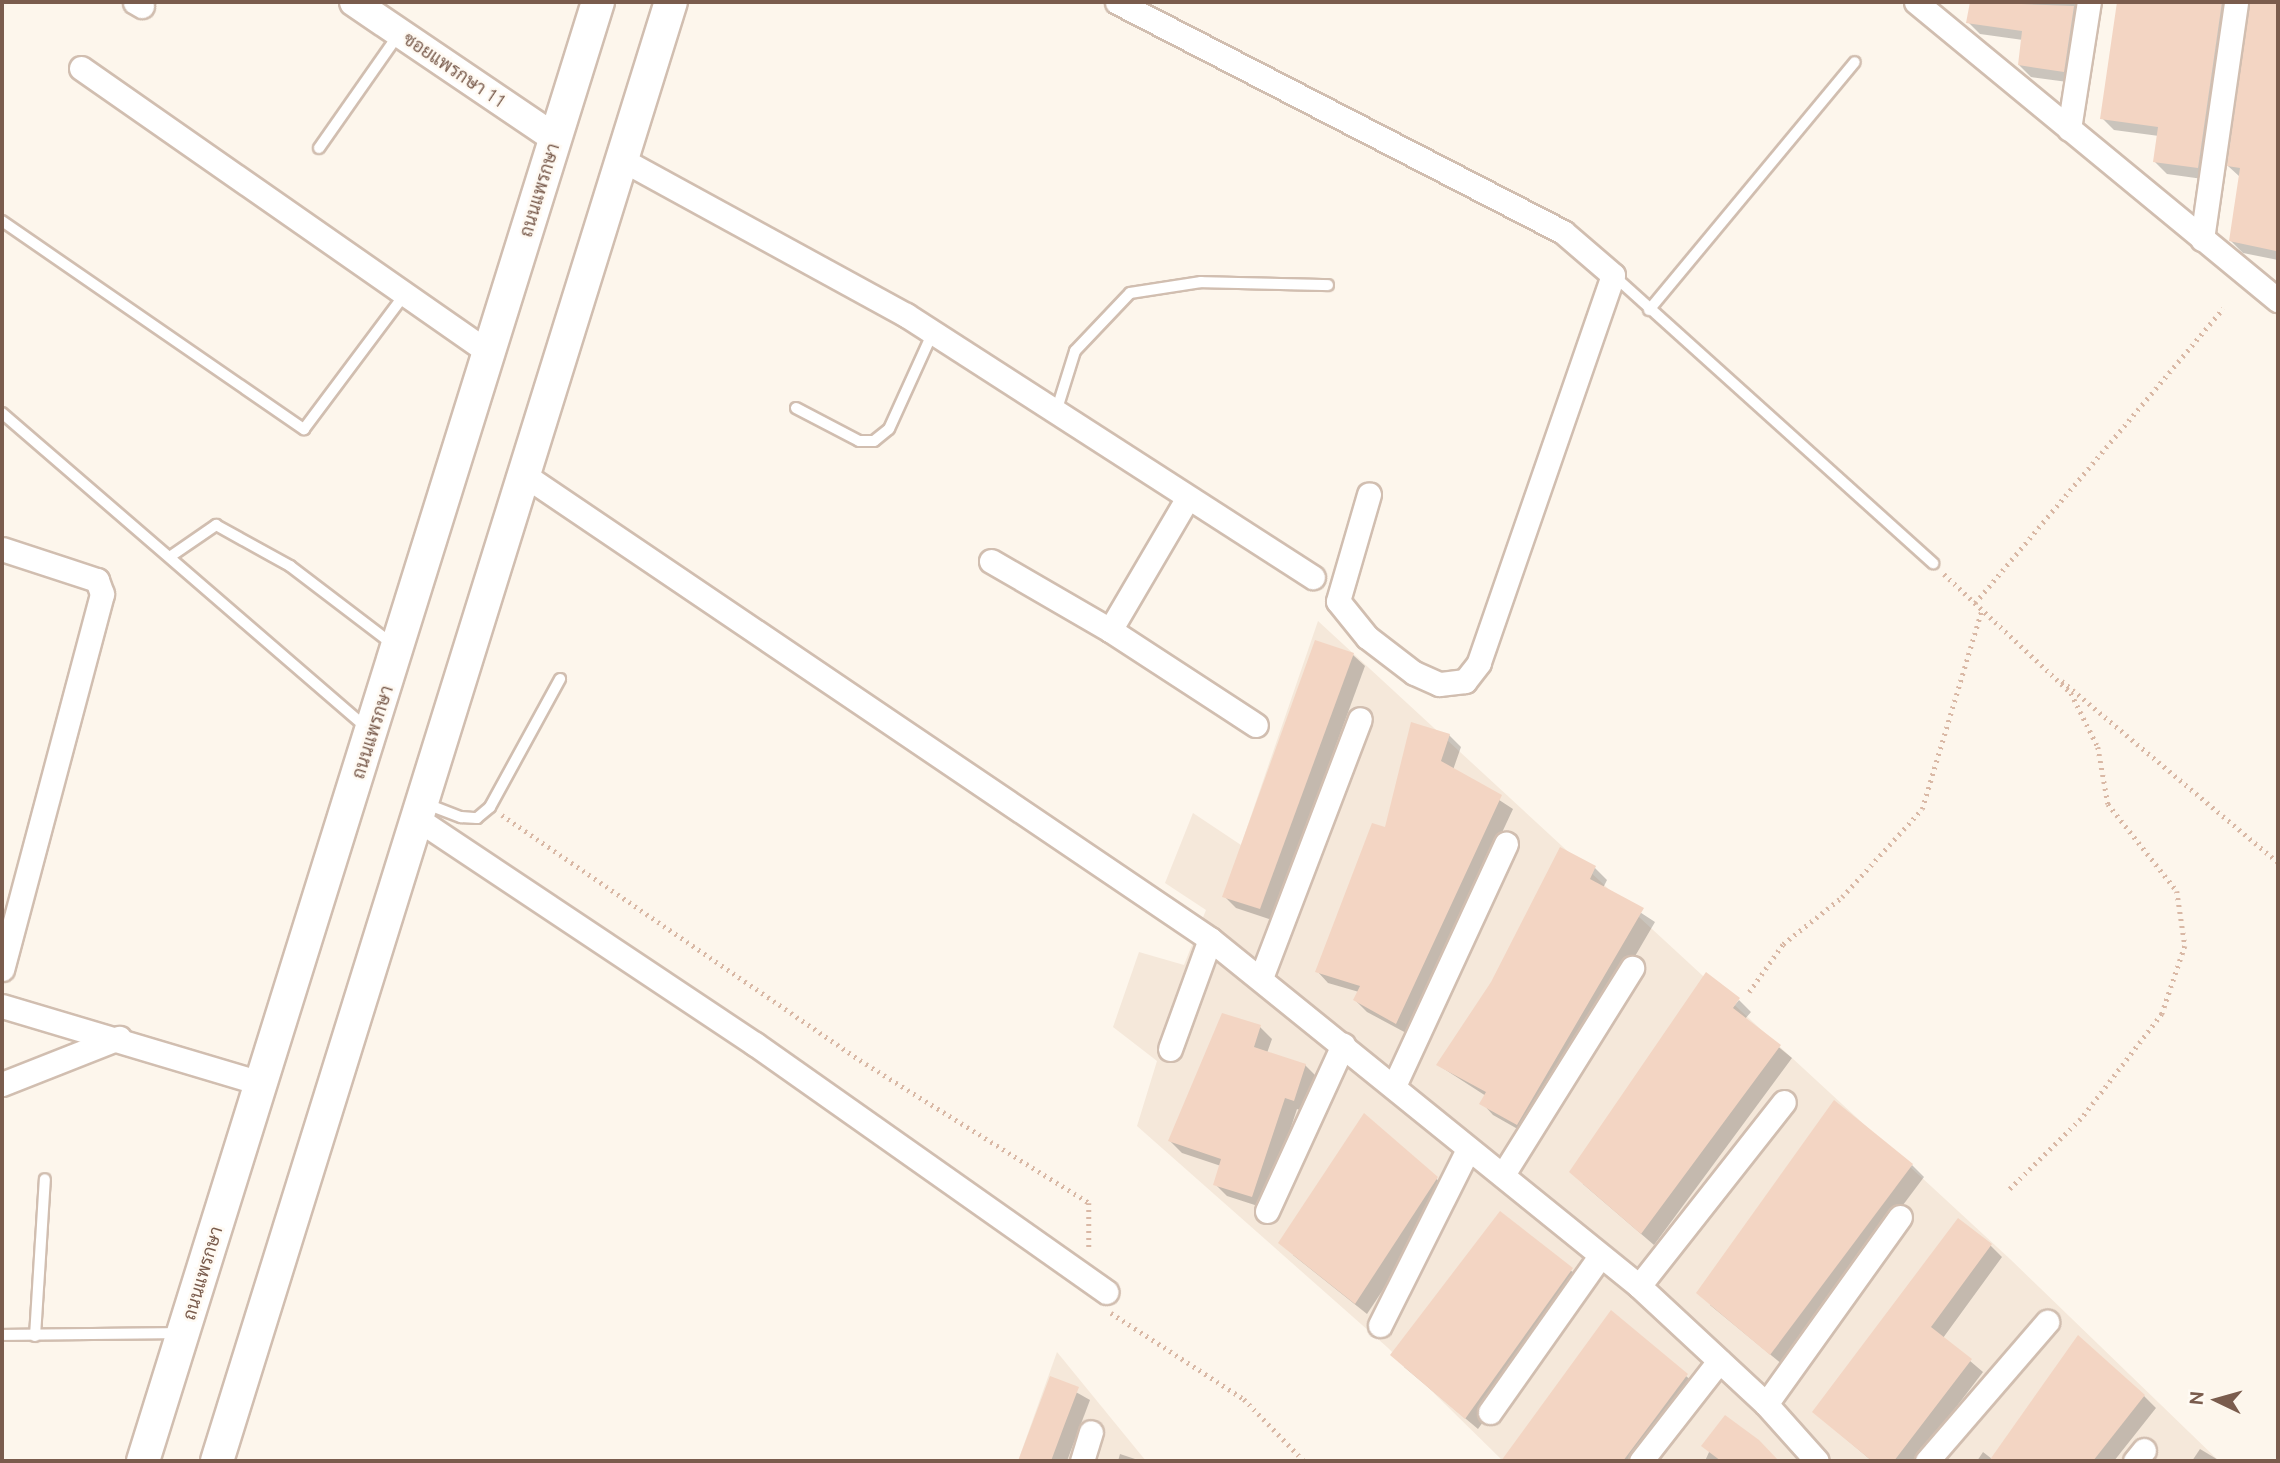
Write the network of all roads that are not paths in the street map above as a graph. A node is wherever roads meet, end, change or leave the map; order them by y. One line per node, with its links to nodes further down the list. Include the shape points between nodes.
1 (354, 2): 9 (street, ซอยแพรกษา 11)
2 (598, 2): 13 (main road, ถนนแพรกษา)
3 (671, 2): 15 (main road)
4 (1117, 2): 18 (street, via 1563,232)
5 (1916, 2): 8 (street)
6 (2088, 2): 12 (street)
7 (2236, 2): 17 (street)
8 (1945, 12): 12 (street)
9 (400, 33): 13 (street, ซอยแพรกษา 11); 14 (lane)
10 (1855, 62): 22 (lane)
11 (80, 68): 20 (street)
12 (2069, 129): 17 (street)
13 (555, 138): 24 (main road, ถนนแพรกษา)
14 (319, 148)
15 (621, 159): 23 (street); 28 (main road)
16 (2, 221): 20 (lane, via 304,429)
17 (2202, 239): 21 (street)
18 (1613, 275): 22 (lane); 29 (street, via 1479,663 1465,681 1438,684 1414,673 1367,637 1338,600)
19 (1328, 285): 27 (lane, via 1201,282 1130,293 1075,351)
20 (405, 294): 24 (street)
21 (2278, 300)
22 (1649, 310): 34 (lane)
23 (932, 334): 25 (lane, via 889,429 874,441 859,441); 27 (street)
24 (490, 352): 37 (main road, ถนนแพรกษา)
25 (796, 408)
26 (2, 413): 32 (lane)
27 (1055, 415): 30 (street)
28 (523, 474): 42 (main road); 44 (street)
29 (1369, 494)
30 (1187, 499): 35 (street); 36 (street)
31 (2, 549): 46 (street, via 97,580 102,594)
32 (172, 556): 37 (lane, via 216,525 290,566); 41 (lane)
33 (991, 561): 36 (street)
34 (1933, 564)
35 (1313, 577)
36 (1110, 630): 40 (street)
37 (398, 649): 41 (main road, ถนนแพรกษา)
38 (560, 679): 42 (lane, via 490,807 477,818)
39 (1360, 719): 47 (street)
40 (1256, 725)
41 (371, 733): 52 (main road, ถนนแพรกษา)
42 (419, 810): 63 (street, via 755,1044); 74 (main road)
43 (1506, 844): 54 (street)
44 (1210, 939): 47 (street); 51 (street)
45 (1632, 968): 57 (street)
46 (2, 970)
47 (1261, 978): 50 (street)
48 (2, 1006): 49 (street)
49 (118, 1038): 52 (street); 53 (street)
50 (1343, 1045): 54 (street); 59 (street)
51 (1170, 1049)
52 (261, 1083): 66 (main road, ถนนแพรกษา)
53 (2, 1084)
54 (1394, 1086): 56 (street)
55 (1784, 1102): 62 (street)
56 (1468, 1149): 57 (street); 65 (street)
57 (1504, 1173): 61 (street)
58 (46, 1179): 68 (lane)
59 (1267, 1211)
60 (1900, 1217): 70 (street)
61 (1600, 1256): 62 (street); 71 (street)
62 (1639, 1286): 69 (street)
63 (1103, 1298)
64 (2047, 1322): 78 (street)
65 (1380, 1325)
66 (184, 1333): 68 (lane); 73 (main road, ถนนแพรกษา)
67 (2, 1335): 68 (lane)
68 (35, 1336)
69 (1719, 1361): 70 (street); 76 (street)
70 (1766, 1404): 77 (street)
71 (1490, 1412)
72 (1091, 1432): 75 (street)
73 (143, 1461)
74 (217, 1461)
75 (1082, 1461)
76 (1641, 1461)
77 (1817, 1461)
78 (1927, 1461)

